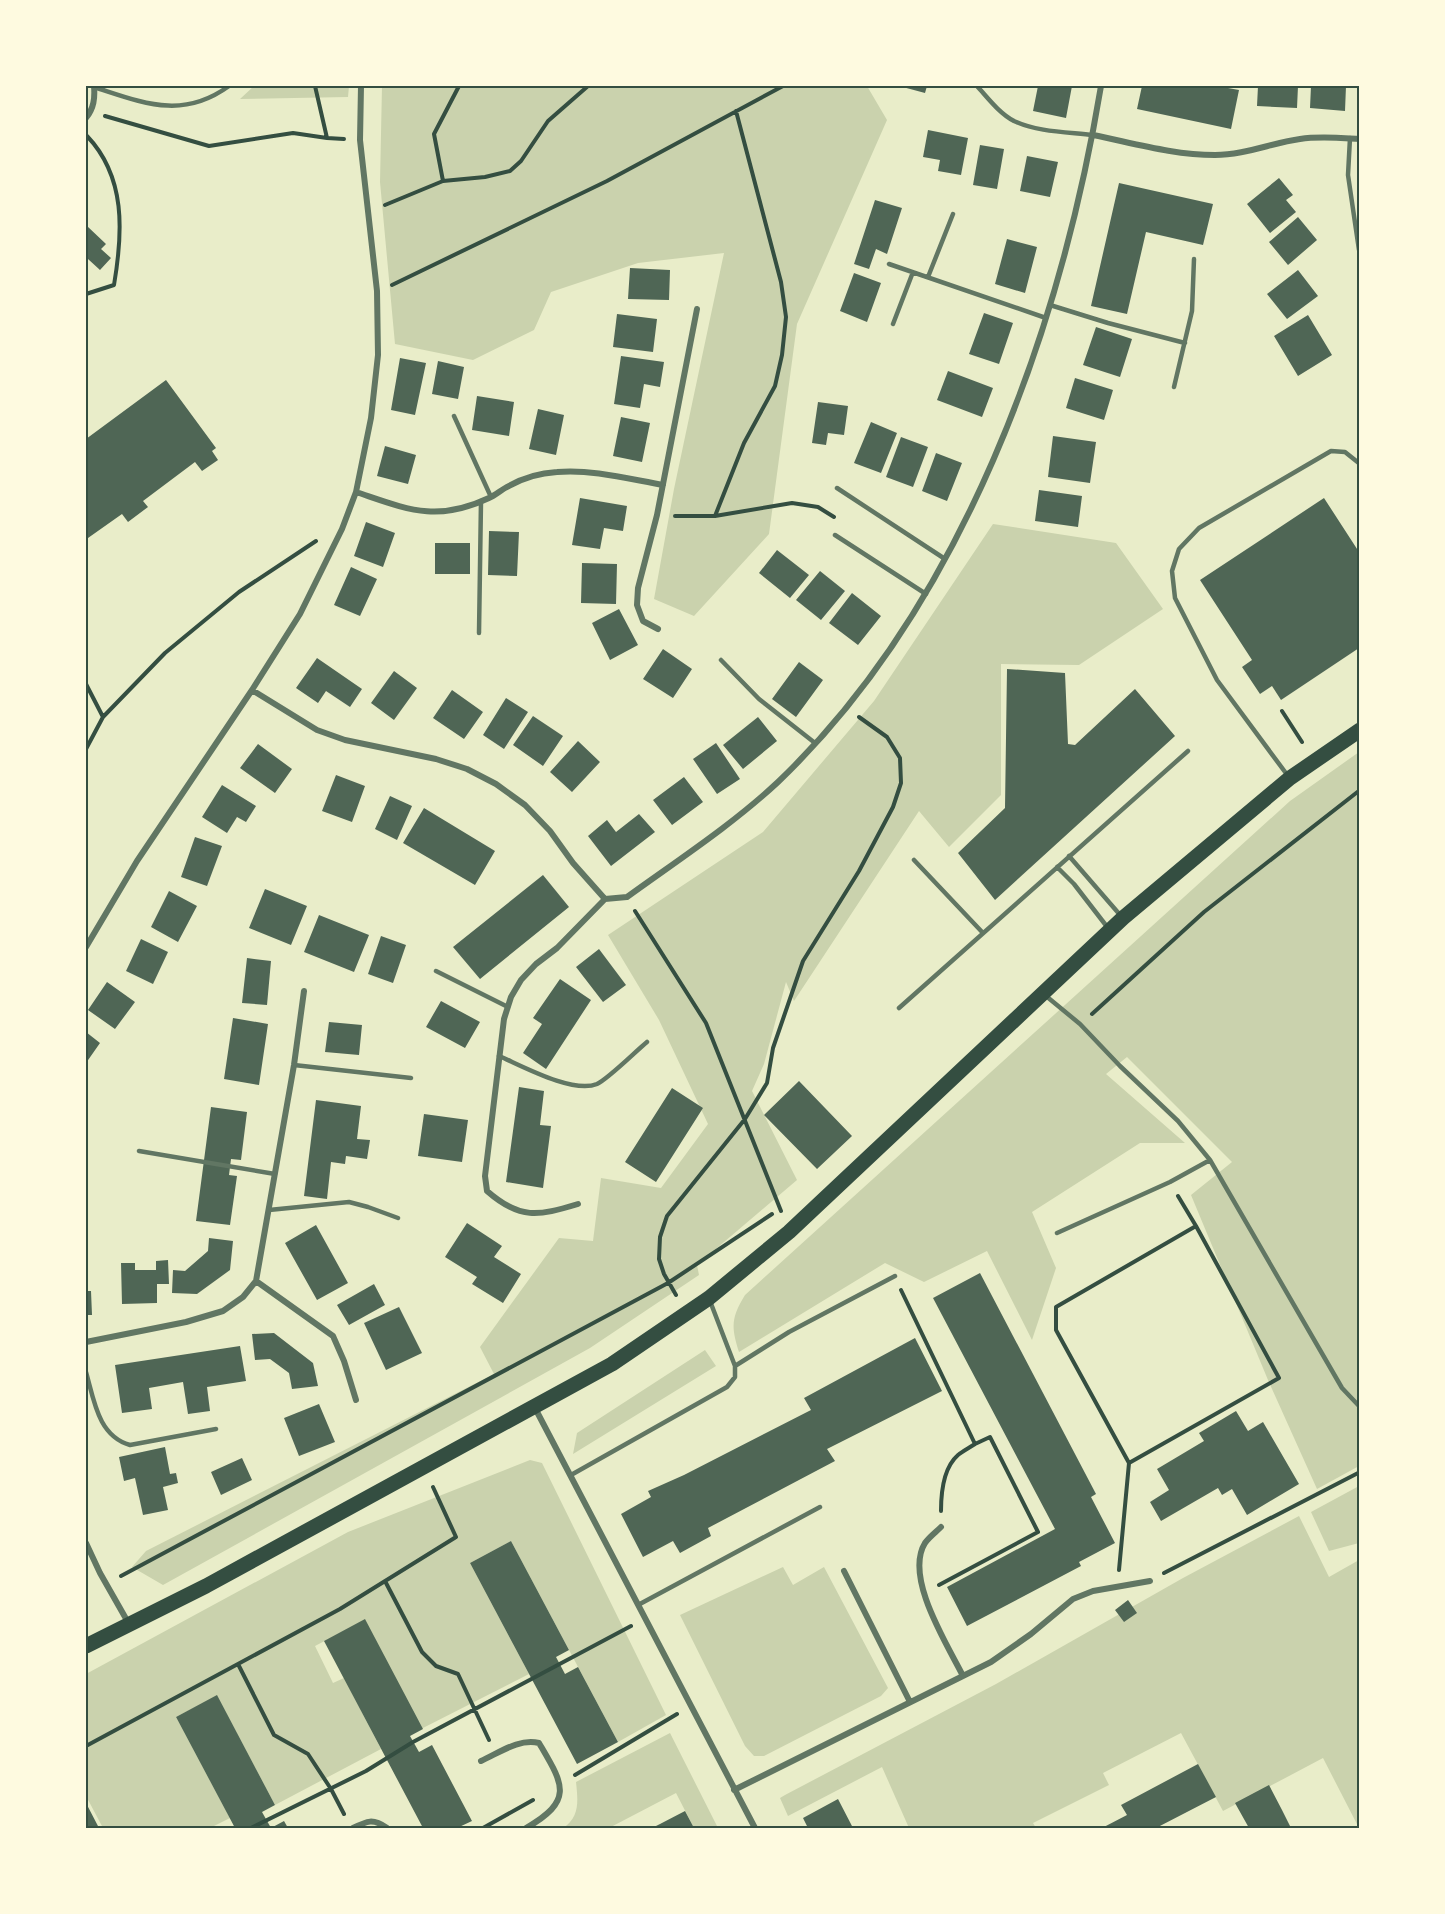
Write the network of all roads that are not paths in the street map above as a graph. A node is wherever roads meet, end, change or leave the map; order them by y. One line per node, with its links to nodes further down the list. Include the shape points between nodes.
1 (94, 86): 2 (lane, via 160,105 193,104 214,97); 6 (street, via 94,101)
2 (229, 86)
3 (361, 86): 26 (street, via 360,141 377,291 378,355 371,418)
4 (977, 86): 7 (lane, via 1014,121)
5 (1101, 86): 7 (street)
6 (86, 118)
7 (1093, 135): 8 (street, via 1216,155 1300,139); 16 (street)
8 (1350, 138): 9 (street); 11 (lane, via 1348,175)
9 (1359, 139)
10 (953, 214): 15 (lane)
11 (1359, 250)
12 (1194, 259): 20 (lane, via 1192,311)
13 (889, 264): 14 (lane)
14 (913, 272): 15 (lane); 19 (lane)
15 (927, 277): 18 (lane)
16 (1050, 305): 18 (street); 20 (lane)
17 (697, 309): 24 (street)
18 (1046, 318): 30 (street, via 1007,427)
19 (893, 324)
20 (1185, 343): 21 (lane)
21 (1174, 387)
22 (454, 416): 27 (lane)
23 (1359, 464): 39 (lane, via 1345,452 1331,451 1199,528 1179,549 1172,571 1175,598 1217,680)
24 (663, 485): 27 (street, via 558,472 531,476); 32 (street, via 637,605 644,621)
25 (837, 488): 30 (lane)
26 (356, 492): 28 (street, via 430,513 459,510); 35 (street, via 300,614)
27 (490, 497): 28 (street)
28 (481, 501): 33 (lane)
29 (836, 535): 31 (lane)
30 (945, 559): 31 (street)
31 (926, 594): 37 (street, via 847,708)
32 (658, 629)
33 (479, 633)
34 (721, 660): 37 (lane, via 759,699)
35 (252, 690): 43 (street, via 317,730 345,740 436,759 496,783 550,831); 47 (street, via 137,861)
36 (1359, 730): 39 (main road)
37 (815, 743): 43 (street, via 740,816 627,897)
38 (1188, 751): 40 (lane)
39 (1290, 778): 44 (main road)
40 (1069, 856): 42 (lane); 44 (lane)
41 (914, 860): 46 (lane)
42 (1057, 867): 45 (lane); 46 (lane)
43 (605, 899): 51 (street, via 521,980)
44 (1123, 918): 45 (main road)
45 (1110, 930): 50 (main road)
46 (983, 933): 52 (lane)
47 (86, 947)
48 (436, 971): 51 (lane)
49 (304, 991): 55 (street)
50 (1043, 994): 58 (lane, via 1080,1024 1178,1121); 66 (main road, via 789,1232)
51 (508, 1006): 54 (street)
52 (899, 1008)
53 (647, 1042): 54 (lane, via 597,1084 580,1086)
54 (500, 1056): 60 (street, via 485,1176 487,1191 501,1204 525,1213 548,1213)
55 (294, 1065): 56 (lane); 59 (street)
56 (411, 1078)
57 (139, 1151): 59 (lane)
58 (1209, 1160): 63 (lane); 72 (lane, via 1342,1388)
59 (275, 1174): 61 (street)
60 (578, 1204)
61 (269, 1210): 62 (lane, via 349,1202); 65 (street)
62 (398, 1218)
63 (1057, 1233)
64 (895, 1276): 68 (lane, via 789,1332)
65 (256, 1281): 67 (street, via 224,1311); 70 (street, via 333,1336)
66 (709, 1298): 68 (lane); 71 (main road, via 612,1364)
67 (86, 1342)
68 (735, 1366): 74 (lane, via 735,1377 727,1388)
69 (86, 1371): 73 (lane, via 100,1420 119,1442 130,1445)
70 (356, 1400)
71 (534, 1407): 74 (street); 81 (main road)
72 (1359, 1407)
73 (216, 1429)
74 (571, 1475): 80 (street)
75 (820, 1507): 80 (lane)
76 (941, 1527): 83 (street, via 925,1542 918,1570 923,1593)
77 (86, 1543): 81 (street)
78 (844, 1571): 84 (street)
79 (1150, 1581): 83 (street, via 1093,1591 1073,1599 1023,1640)
80 (638, 1605): 86 (street)
81 (129, 1624): 82 (main road)
82 (86, 1646)
83 (963, 1676): 84 (street)
84 (910, 1702): 86 (street)
85 (481, 1761): 89 (street, via 521,1742 539,1743 558,1775 560,1793 554,1809)
86 (734, 1790): 90 (street)
87 (353, 1828): 88 (street, via 367,1821)
88 (387, 1828)
89 (526, 1828)
90 (755, 1828)

